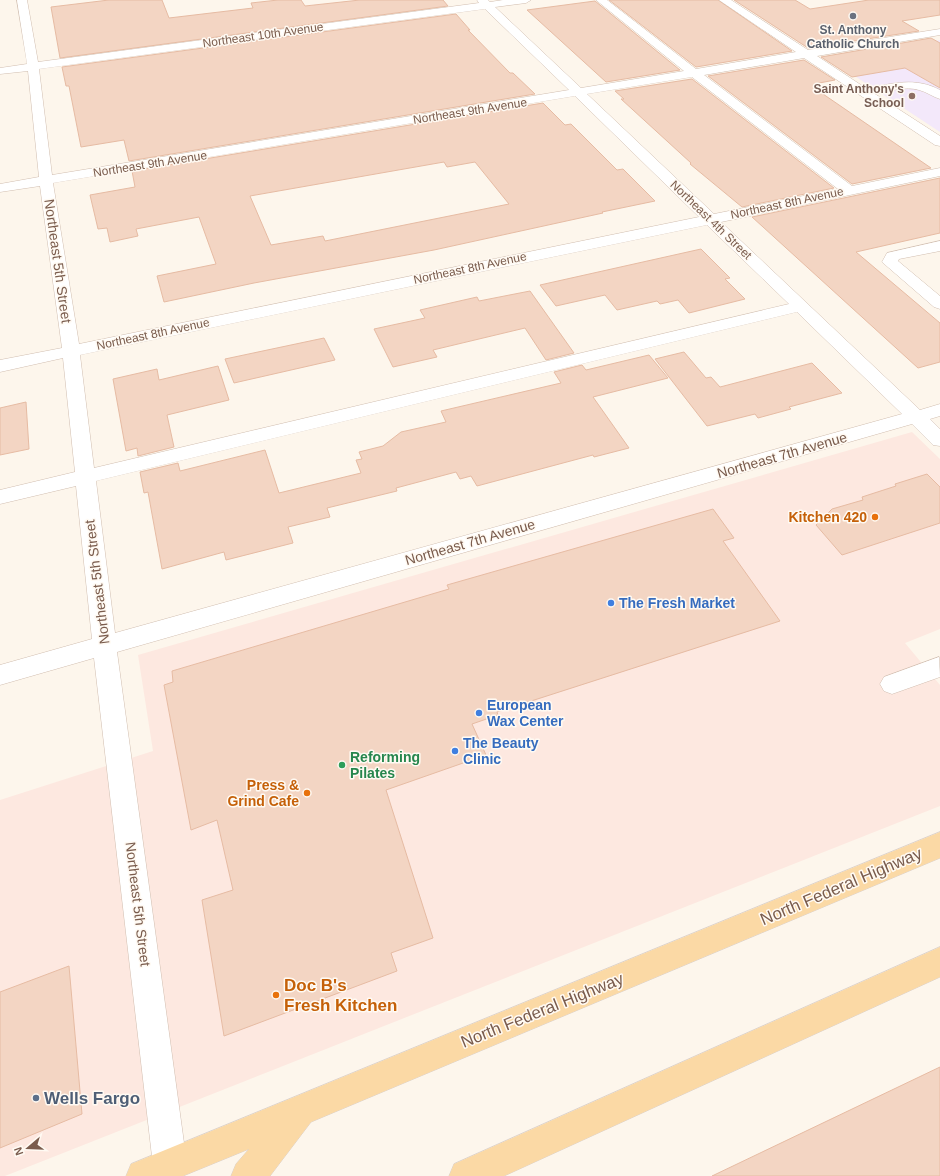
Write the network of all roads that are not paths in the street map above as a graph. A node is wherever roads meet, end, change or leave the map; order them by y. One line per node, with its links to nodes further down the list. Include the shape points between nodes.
1 (22, 0): 8 (street, Northeast 5th Street)
2 (526, 0): 5 (street, Northeast 10th Avenue)
3 (601, 0): 10 (street)
4 (724, 0): 7 (street)
5 (485, 3): 8 (street, Northeast 10th Avenue); 11 (street, Northeast 4th Street)
6 (940, 32): 7 (street, Northeast 9th Avenue)
7 (807, 55): 10 (street, Northeast 9th Avenue); 12 (street)
8 (33, 66): 9 (street, Northeast 10th Avenue); 16 (street, Northeast 5th Street)
9 (0, 71)
10 (694, 74): 11 (street, Northeast 9th Avenue); 18 (street)
11 (578, 93): 16 (street, Northeast 9th Avenue); 19 (street, Northeast 4th Street)
12 (864, 93): 13 (street, via 911,85 928,87); 14 (street)
13 (940, 95)
14 (940, 142)
15 (940, 172): 18 (street, Northeast 8th Avenue)
16 (46, 181): 17 (street, Northeast 9th Avenue); 23 (street, Northeast 5th Street)
17 (0, 188)
18 (848, 190): 19 (street, Northeast 8th Avenue)
19 (710, 219): 22 (street, Northeast 4th Street); 23 (street, Northeast 8th Avenue)
20 (940, 246): 21 (street, via 892,256 890,262)
21 (940, 304)
22 (800, 306): 26 (street, Northeast 4th Street); 28 (street)
23 (70, 351): 24 (street, Northeast 8th Avenue); 28 (street, Northeast 5th Street)
24 (0, 366)
25 (940, 410): 26 (street, Northeast 7th Avenue)
26 (916, 417): 27 (street, Northeast 4th Street); 30 (street, Northeast 7th Avenue)
27 (940, 440)
28 (85, 477): 29 (street); 30 (street, Northeast 5th Street)
29 (0, 497)
30 (105, 645): 32 (street, Northeast 7th Avenue); 37 (street, Northeast 5th Street)
31 (939, 667): 33 (street)
32 (0, 675)
33 (892, 684)
34 (940, 845): 36 (main road, North Federal Highway)
35 (940, 962): 39 (main road)
36 (301, 1110): 37 (main road, North Federal Highway); 38 (main road)
37 (160, 1172)
38 (248, 1176)
39 (466, 1176)

